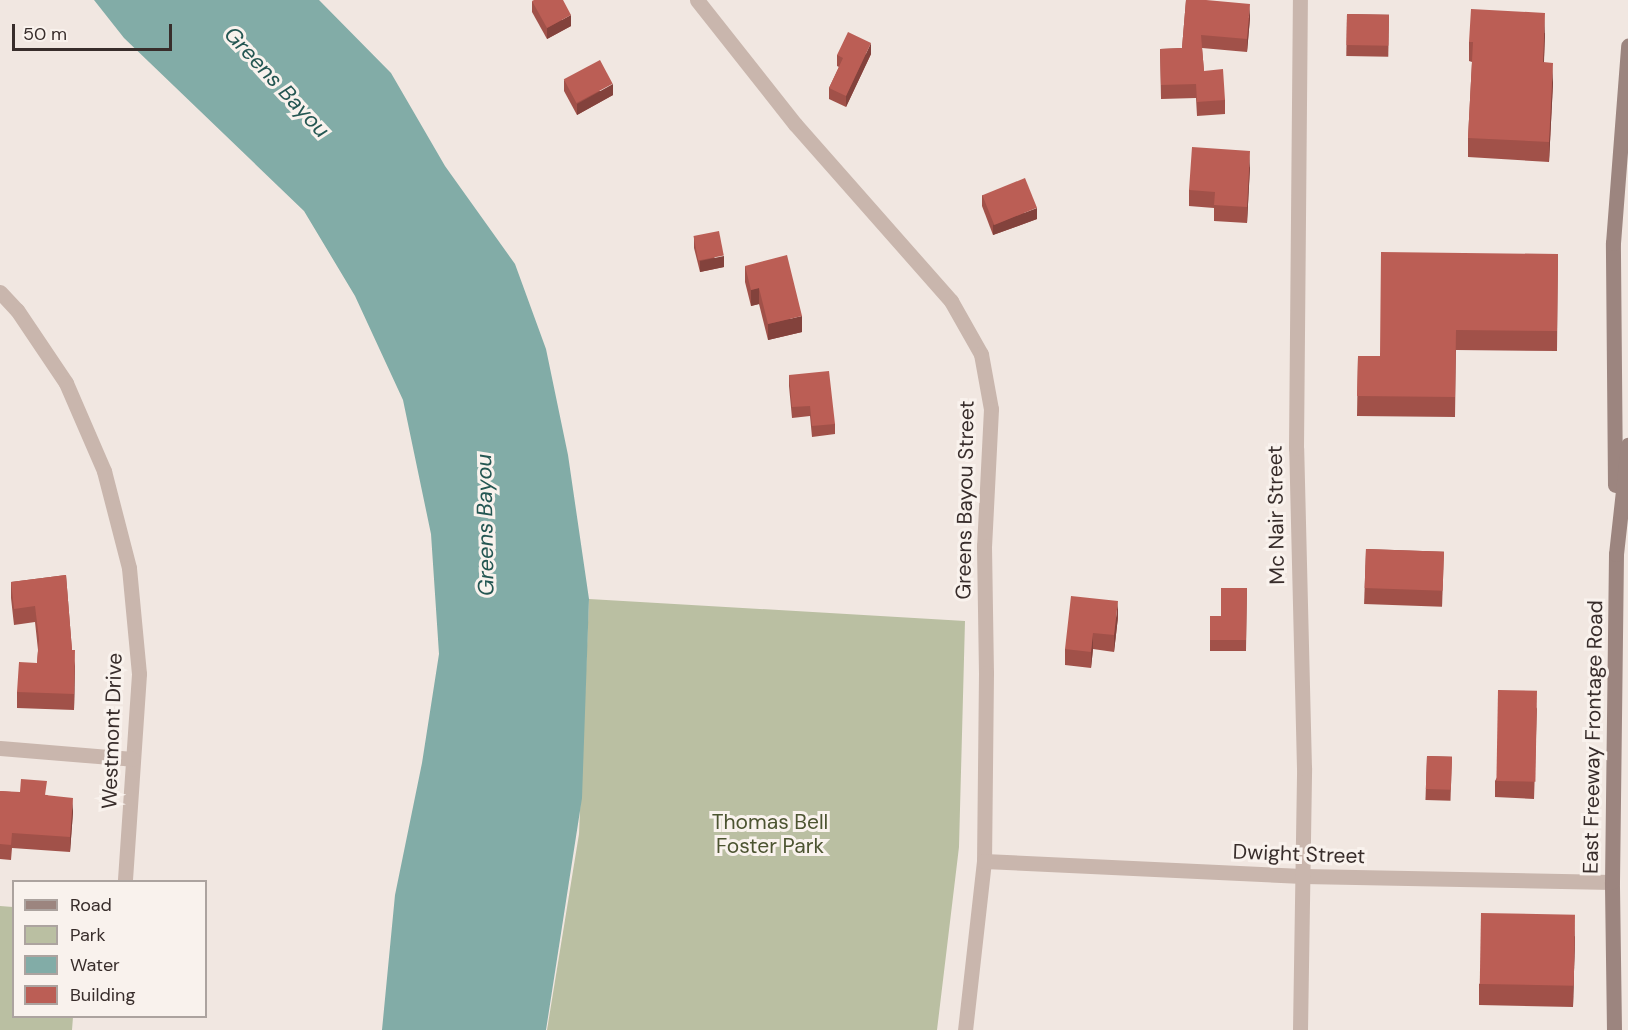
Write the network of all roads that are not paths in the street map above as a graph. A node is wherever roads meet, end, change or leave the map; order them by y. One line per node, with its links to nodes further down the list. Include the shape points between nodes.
1 (697, 0): 9 (street, Greens Bayou Street, via 795,124 951,301 981,354 991,409 984,546)
2 (1300, 0): 10 (street, Mc Nair Street, via 1296,448)
3 (1628, 46): 6 (main road, via 1613,243)
4 (0, 292): 8 (street, Westmont Drive, via 17,310 66,383 104,471 129,568 139,674)
5 (1628, 445): 6 (main road, East Freeway Frontage Road)
6 (1616, 554): 12 (main road, East Freeway Frontage Road)
7 (0, 748): 8 (street)
8 (133, 759): 11 (street, Westmont Drive)
9 (984, 861): 10 (street, Dwight Street); 13 (street, Greens Bayou Street)
10 (1303, 876): 12 (street, Dwight Street); 14 (street, Mc Nair Street)
11 (125, 880)
12 (1612, 882): 15 (main road, East Freeway Frontage Road)
13 (965, 1030)
14 (1300, 1030)
15 (1614, 1030)

